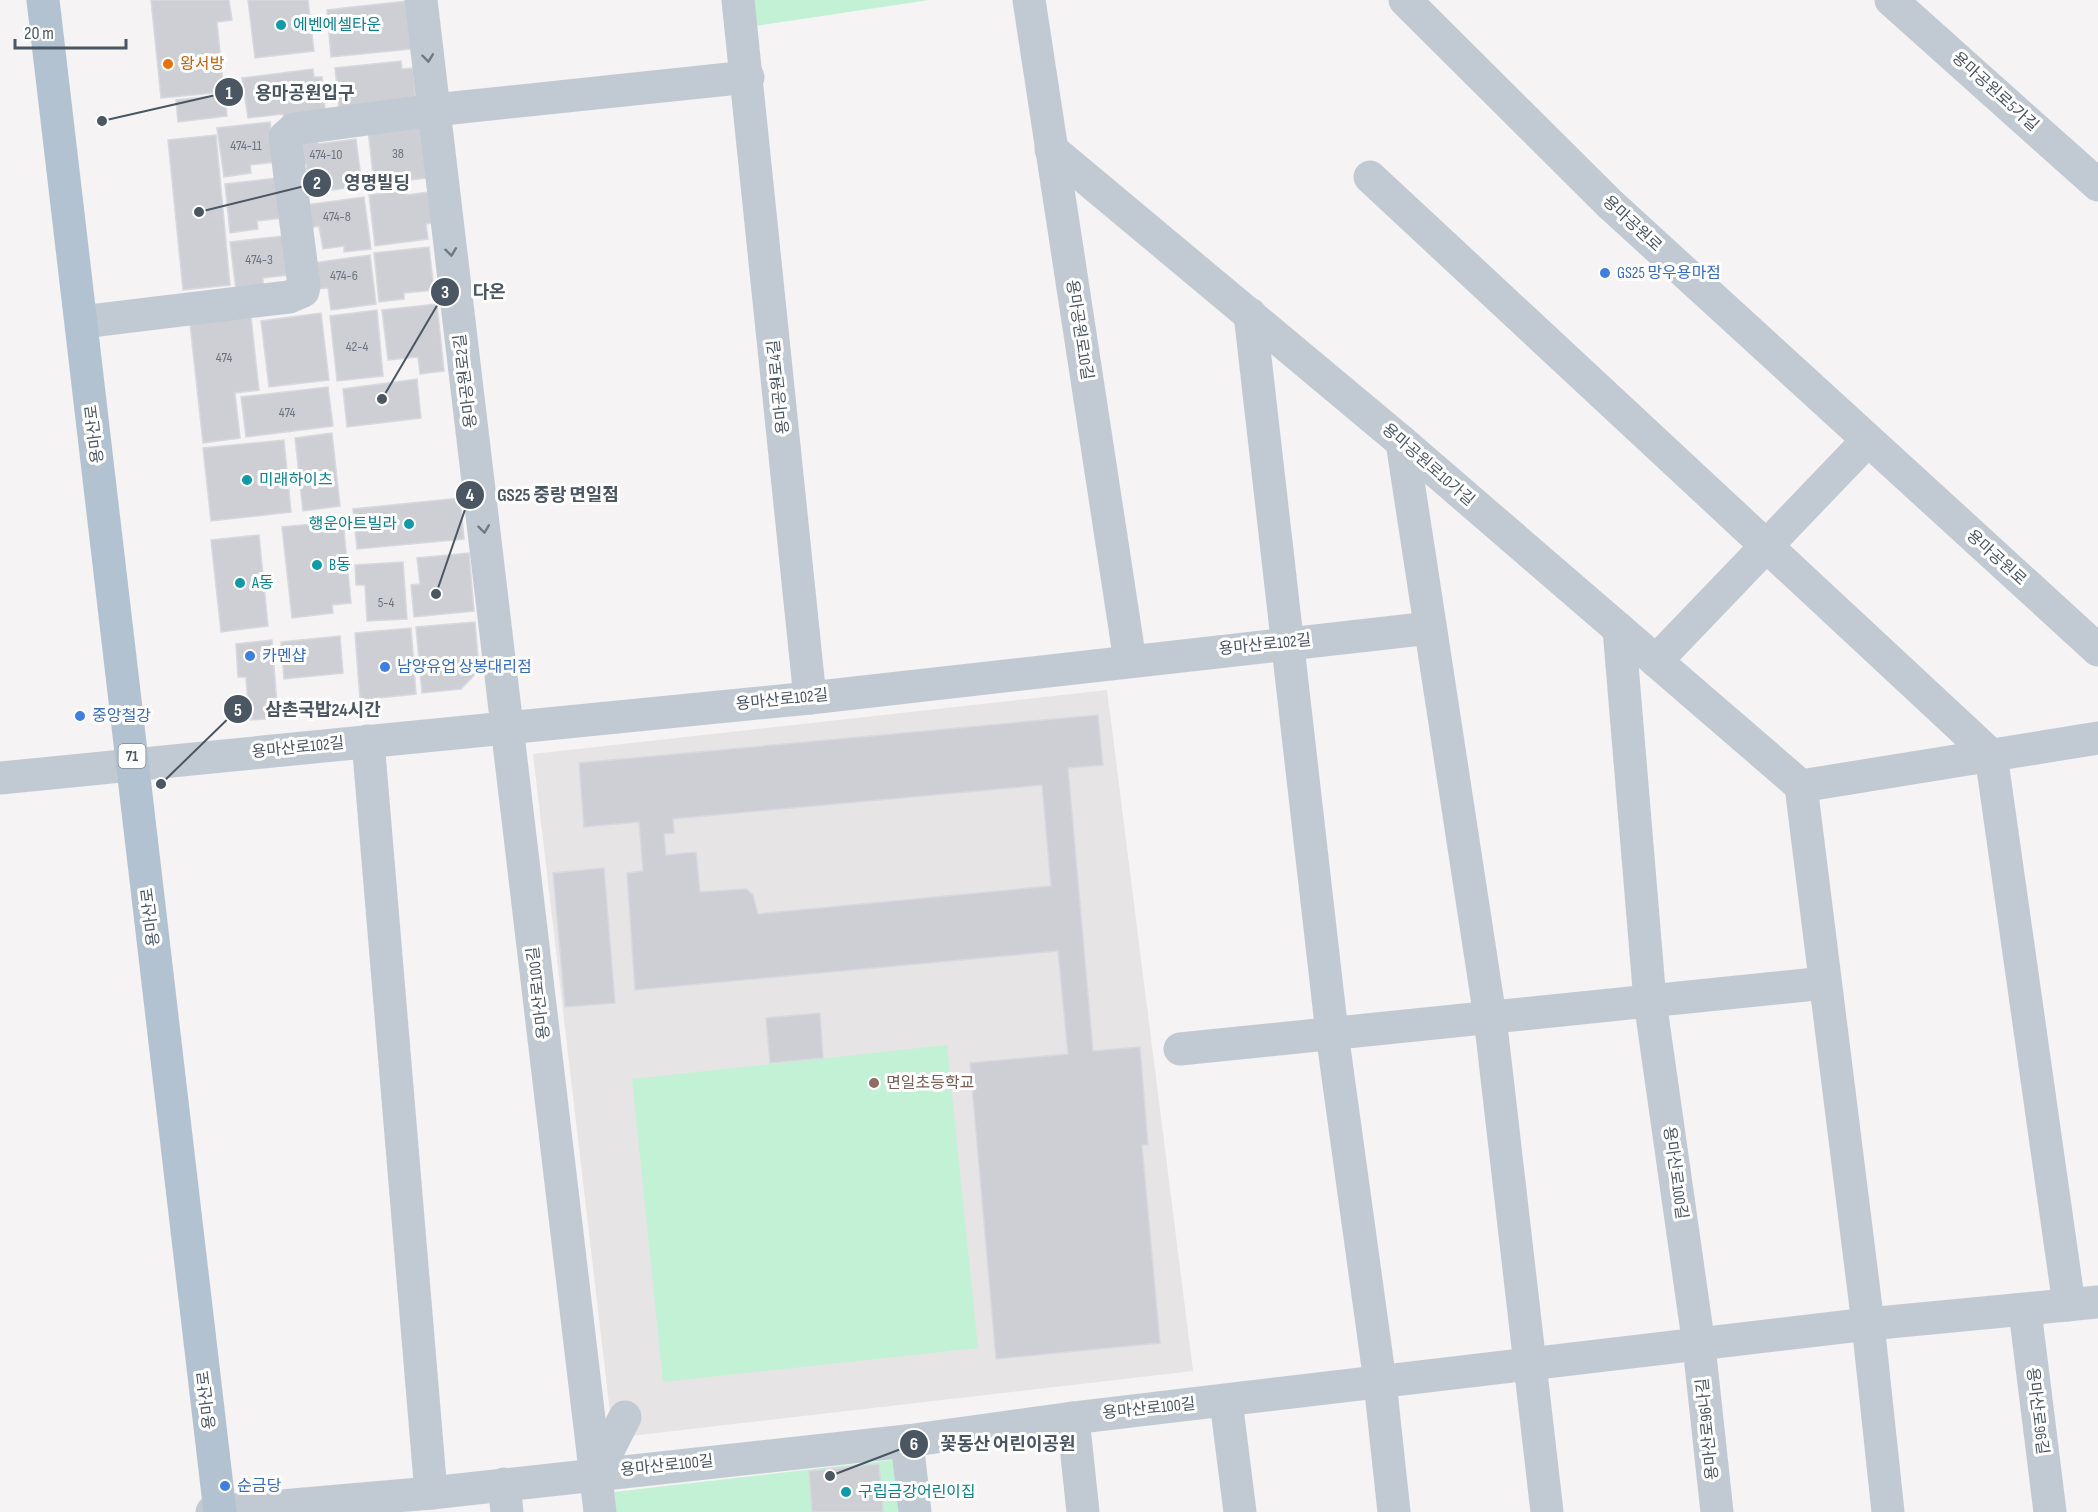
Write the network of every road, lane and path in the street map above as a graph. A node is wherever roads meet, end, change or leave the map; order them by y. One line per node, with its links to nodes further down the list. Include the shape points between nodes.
1 (43, 0): 13 (main road, 용마산로 / 71)
2 (421, 0): 8 (street, 용마공원로2길, one-way to 8)
3 (738, 0): 7 (street, 용마공원로4길)
4 (1029, 0): 9 (street, 용마공원로10길)
5 (1405, 0): 14 (street, 용마공원로, via 1610,204)
6 (1891, 0): 11 (street, 용마공원로5가길)
7 (748, 77): 8 (street); 23 (street, 용마공원로4길)
8 (434, 110): 13 (street, via 288,132 285,137 304,286 297,295); 24 (street, 용마공원로2길, one-way to 24)
9 (1051, 148): 12 (street, 용마공원로10가길); 21 (street, 용마공원로10길)
10 (1370, 177): 16 (street)
11 (2098, 184)
12 (1250, 314): 15 (street, 용마공원로10가길); 19 (street)
13 (82, 322): 28 (main road, 용마산로 / 71)
14 (1868, 441): 16 (street); 20 (street, 용마공원로)
15 (1402, 442): 17 (street); 18 (street, 용마공원로10가길)
16 (1767, 545): 22 (street); 27 (street)
17 (1430, 628): 19 (street, 용마산로102길); 33 (street)
18 (1620, 629): 22 (street, 용마공원로10가길); 32 (street, 용마산로100길)
19 (1287, 642): 21 (street, 용마산로102길); 34 (street)
20 (2098, 650)
21 (1130, 660): 23 (street, 용마산로102길)
22 (1656, 661): 30 (street, 용마공원로10가길)
23 (810, 698): 24 (street, 용마산로102길)
24 (507, 727): 26 (street, 용마산로102길); 46 (street, 용마산로100길)
25 (2098, 738): 27 (street)
26 (368, 741): 28 (street, 용마산로102길); 47 (street)
27 (1991, 754): 30 (street); 36 (street)
28 (133, 764): 29 (street, 용마산로102길); 49 (main road, 용마산로 / 71)
29 (0, 778)
30 (1802, 786): 31 (street)
31 (1825, 983): 32 (street); 38 (street)
32 (1650, 1001): 33 (street); 39 (street, 용마산로100길)
33 (1490, 1017): 34 (street); 40 (street)
34 (1332, 1033): 35 (street); 41 (street)
35 (1180, 1049)
36 (2084, 1304): 37 (street, 용마산로100길)
37 (2025, 1311): 38 (street, 용마산로100길); 58 (street, 용마산로96길)
38 (1868, 1324): 39 (street, 용마산로100길); 57 (street)
39 (1699, 1346): 40 (street, 용마산로100길); 56 (street, 용마산로96나길)
40 (1530, 1365): 41 (street, 용마산로100길); 55 (street)
41 (1380, 1382): 42 (street, 용마산로100길); 54 (street)
42 (1226, 1401): 44 (street, 용마산로100길); 53 (street)
43 (624, 1417): 46 (street)
44 (1073, 1418): 45 (street, 용마산로100길); 52 (street)
45 (907, 1441): 46 (street, 용마산로100길); 51 (street)
46 (596, 1474): 48 (street, 용마산로100길); 50 (street)
47 (431, 1493): 48 (street, 용마산로100길); 49 (street, 용마산로100길)
48 (506, 1498)
49 (217, 1512)
50 (600, 1512)
51 (915, 1512)
52 (1083, 1512)
53 (1240, 1512)
54 (1394, 1512)
55 (1547, 1512)
56 (1717, 1512)
57 (1888, 1512)
58 (2050, 1512)

